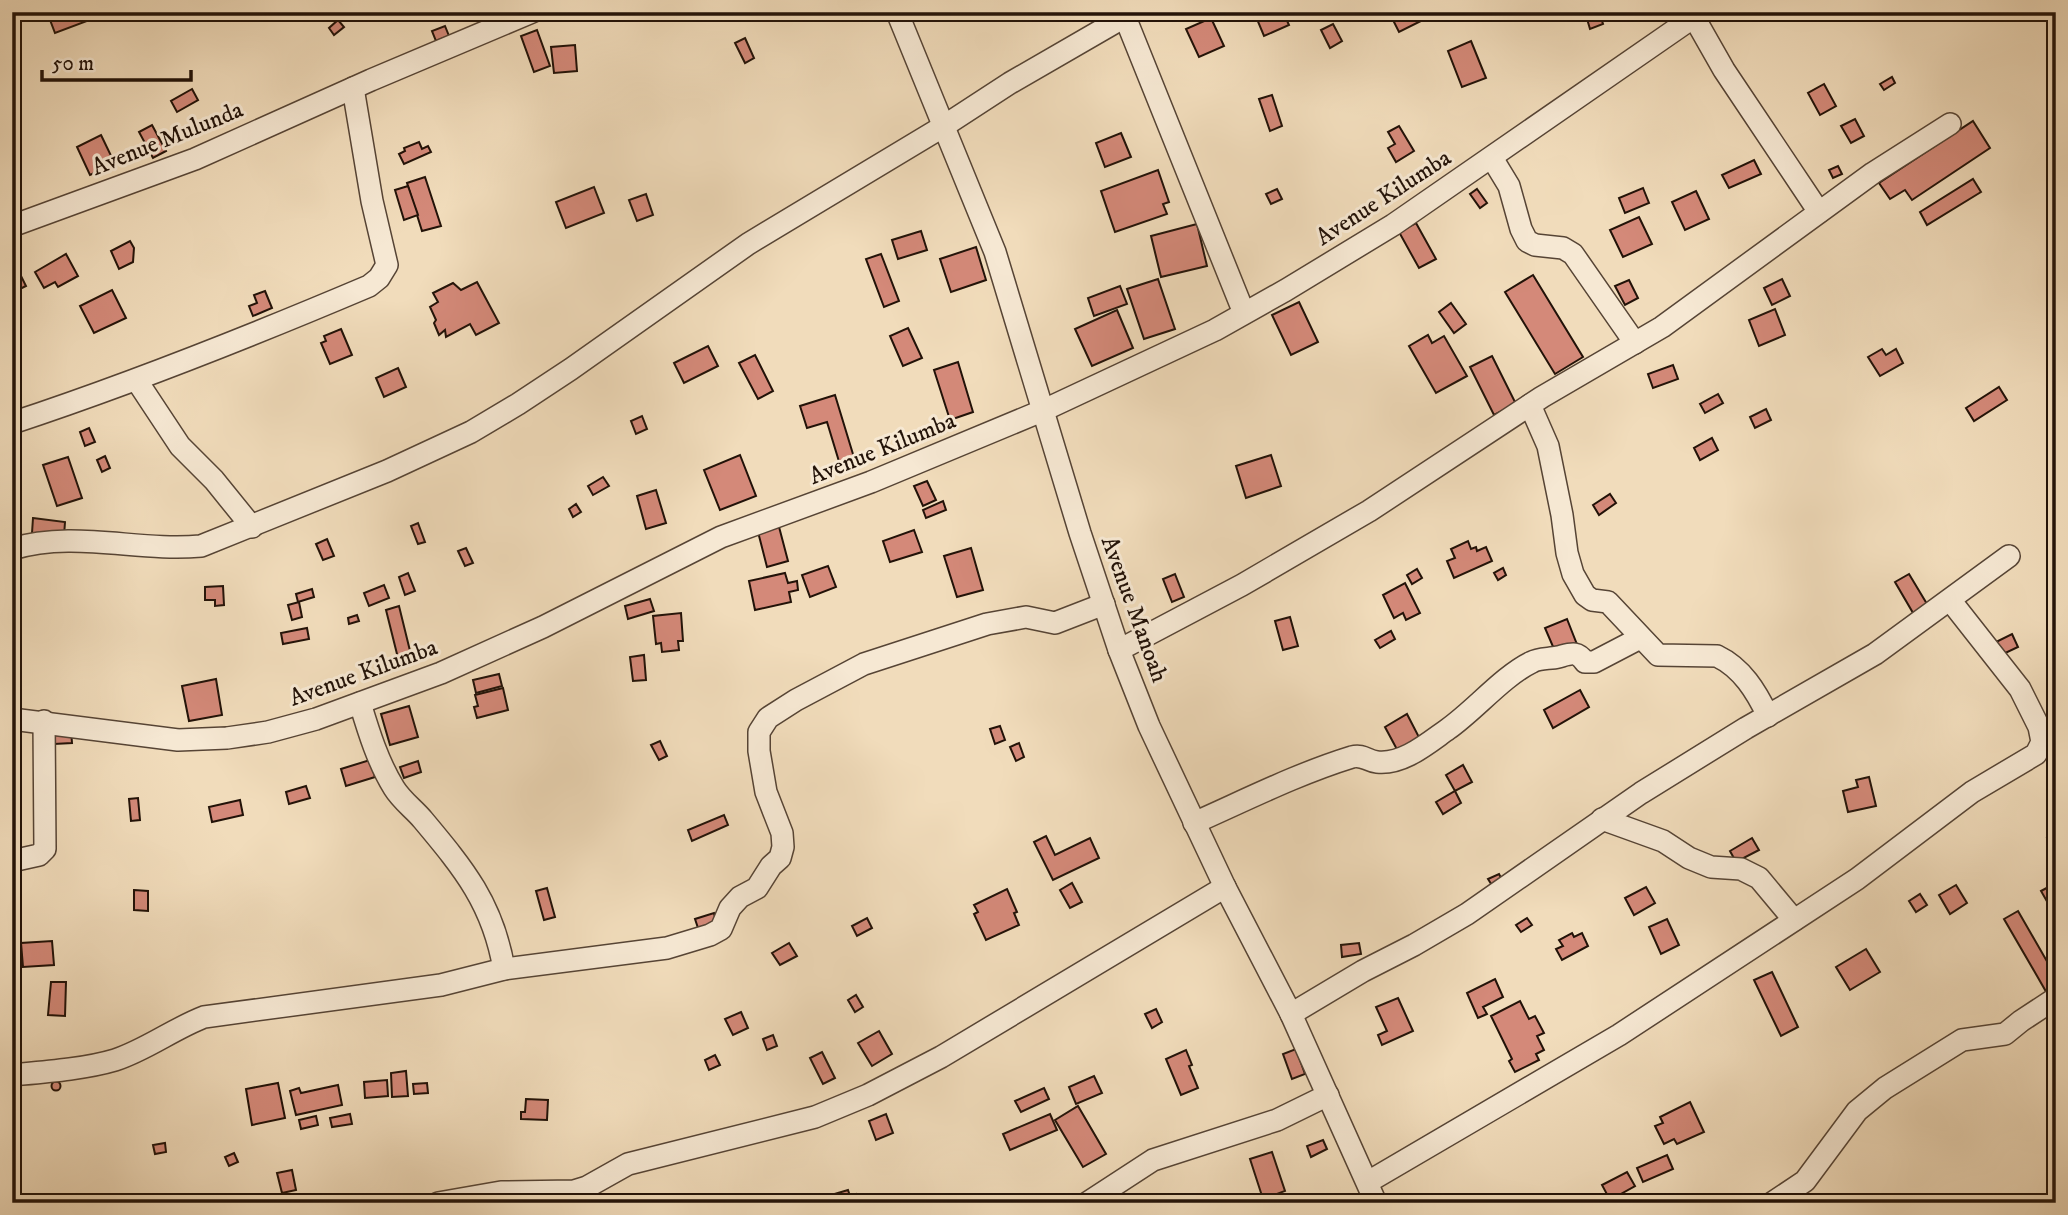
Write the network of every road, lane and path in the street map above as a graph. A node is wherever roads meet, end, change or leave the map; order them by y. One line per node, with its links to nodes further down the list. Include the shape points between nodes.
1 (532, 12): 5 (street, Avenue Mulunda)
2 (897, 12): 7 (street, Avenue Manoah)
3 (1695, 14): 8 (street, Avenue Kilumba); 9 (street, via 1724,70)
4 (1129, 15): 7 (street); 11 (street)
5 (353, 88): 10 (street, Avenue Mulunda, via 194,159); 13 (street, via 387,265 379,278)
6 (1950, 124): 9 (street)
7 (944, 126): 15 (street, Avenue Manoah, via 995,252); 17 (street, via 748,244 571,369 471,432)
8 (1492, 158): 11 (street, Avenue Kilumba, via 1393,225); 12 (street, via 1509,186 1527,241 1573,254)
9 (1819, 212): 12 (street)
10 (12, 226)
11 (1244, 313): 15 (street, Avenue Kilumba)
12 (1635, 343): 14 (street)
13 (136, 381): 16 (street); 17 (street, via 180,446)
14 (1530, 405): 22 (street, via 1548,446 1573,574 1585,595 1608,603); 23 (street, via 1369,511)
15 (1044, 410): 21 (street, Avenue Manoah); 24 (street, Avenue Kilumba, via 871,482 721,537 543,627)
16 (12, 423)
17 (251, 527): 18 (street, via 201,546 86,541)
18 (12, 549)
19 (2009, 556): 20 (street)
20 (1950, 600): 25 (street, via 1875,654); 32 (street, via 2020,689 2042,742 2036,754 1972,792)
21 (1104, 604): 23 (street, Avenue Manoah); 33 (street, via 1055,623 1026,617 987,624 864,664 768,718 759,732 759,751 783,847 757,888 730,908 721,929 667,948)
22 (1640, 638): 25 (street, via 1664,656 1725,660 1755,690); 29 (street, via 1594,662 1572,653 1532,662 1452,727 1407,755 1377,762 1354,757)
23 (1119, 650): 29 (street, Avenue Manoah)
24 (360, 704): 27 (street, Avenue Kilumba, via 268,732 227,738 178,740); 33 (street, via 378,759 394,788 477,890 492,919)
25 (1768, 716): 28 (street)
26 (12, 719): 27 (street, Avenue Kilumba)
27 (44, 721): 30 (street, via 45,849 39,855)
28 (1602, 819): 32 (street, via 1663,841 1711,867 1741,869 1759,877); 35 (street, via 1467,914)
29 (1194, 823): 31 (street, Avenue Manoah)
30 (12, 861)
31 (1224, 887): 35 (street, Avenue Manoah); 39 (street, via 941,1057 868,1095 791,1124 628,1164 587,1187)
32 (1794, 920): 38 (street, via 1619,1035)
33 (504, 969): 36 (street, via 441,985 204,1017 115,1060)
34 (2056, 998): 43 (street, via 2005,1034 1962,1040 1885,1088 1857,1111 1805,1181)
35 (1291, 1014): 37 (street, Avenue Manoah)
36 (12, 1075)
37 (1328, 1095): 38 (street, Avenue Manoah); 41 (street, via 1277,1120 1153,1160)
38 (1368, 1182): 42 (street, Avenue Manoah)
39 (540, 1197): 40 (street, via 501,1192)
40 (438, 1203)
41 (1087, 1203)
42 (1376, 1203)
43 (1772, 1203)

